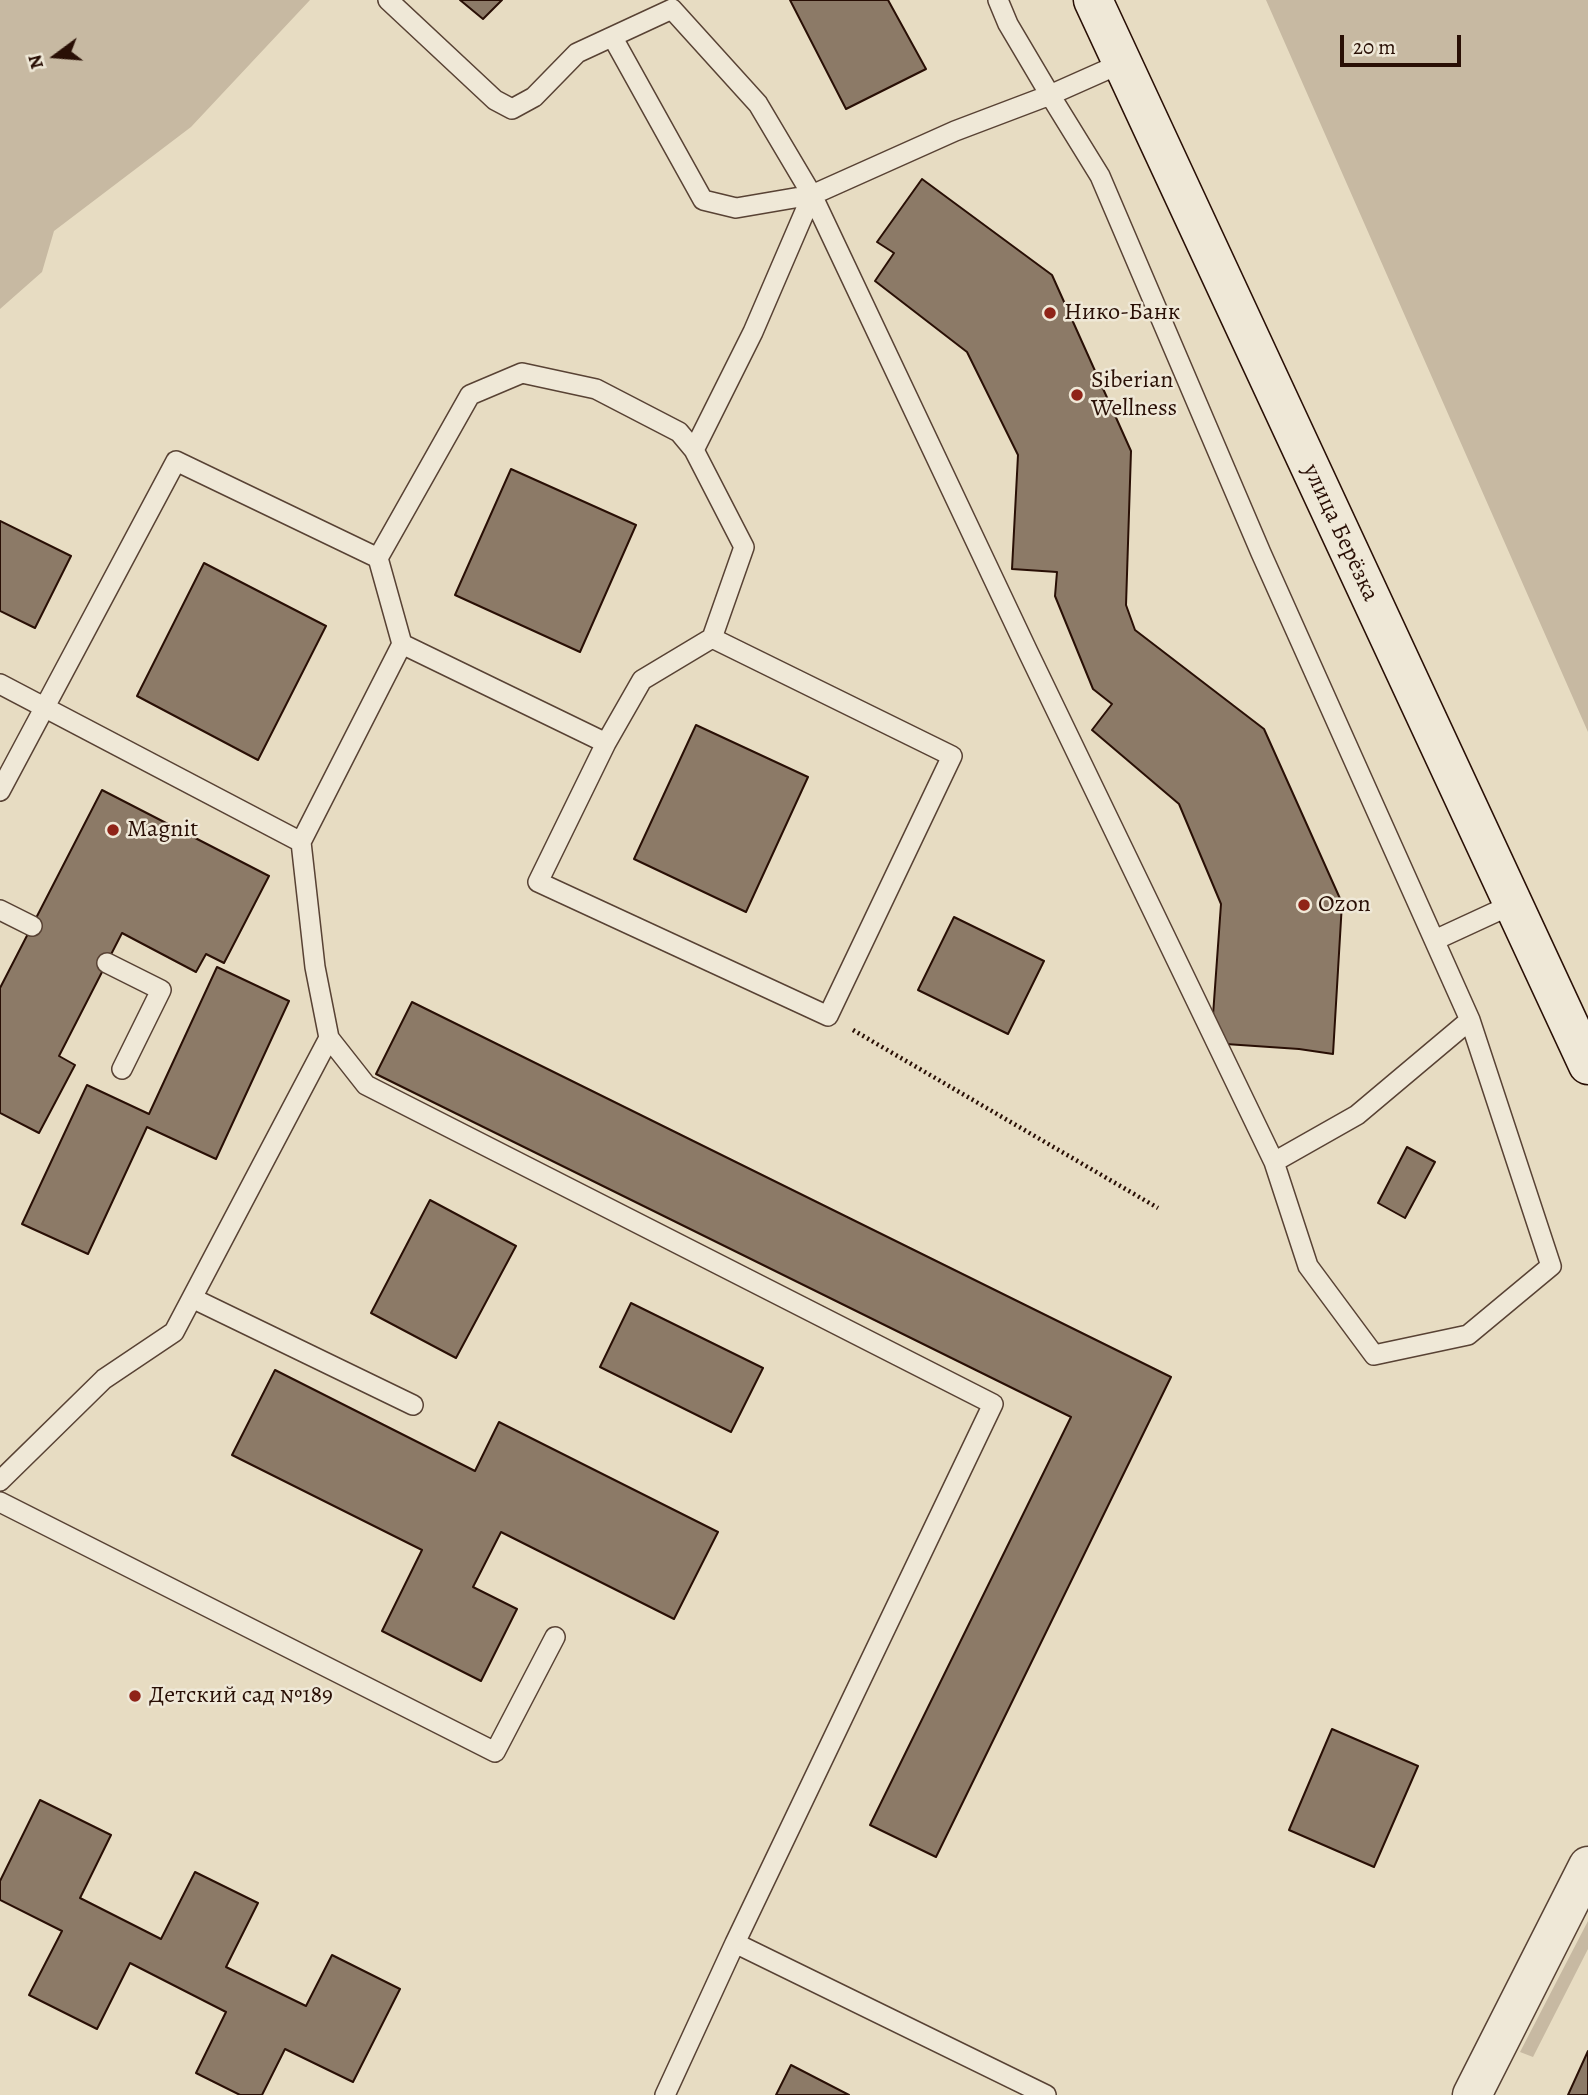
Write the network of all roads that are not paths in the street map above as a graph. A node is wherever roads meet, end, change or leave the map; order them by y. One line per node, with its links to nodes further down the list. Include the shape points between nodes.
1 (388, 0): 4 (lane, via 495,100 512,109 534,97 577,53)
2 (999, 0): 6 (lane)
3 (1093, 0): 5 (main road, улица Берёзка)
4 (612, 37): 7 (lane, via 703,200 736,208); 7 (lane, via 672,9 758,104)
5 (1122, 63): 6 (lane); 17 (main road, улица Берёзка)
6 (1050, 95): 7 (lane, via 955,131); 20 (lane, via 1100,176 1261,553)
7 (812, 195): 8 (lane, via 753,332); 26 (lane)
8 (694, 450): 9 (lane, via 679,432 596,389 522,373 470,395); 10 (lane, via 744,547)
9 (377, 558): 11 (lane); 13 (lane, via 176,461)
10 (712, 638): 14 (lane, via 642,680); 14 (lane, via 952,756 828,1016 538,882)
11 (402, 644): 14 (lane); 16 (lane)
12 (0, 684): 13 (lane)
13 (44, 708): 15 (lane); 16 (lane)
14 (606, 743)
15 (0, 791)
16 (301, 842): 23 (lane, via 315,967)
17 (1513, 904): 20 (lane); 24 (main road, улица Берёзка)
18 (0, 910): 19 (lane)
19 (32, 926)
20 (1435, 940): 22 (lane)
21 (107, 963): 25 (lane, via 161,990)
22 (1471, 1020): 26 (lane, via 1357,1115); 26 (lane, via 1551,1266 1468,1335 1374,1355 1308,1266)
23 (329, 1038): 27 (lane); 33 (lane, via 366,1085 993,1404)
24 (1588, 1065)
25 (122, 1069)
26 (1274, 1162)
27 (192, 1298): 28 (lane); 29 (lane, via 174,1332 104,1379)
28 (413, 1405)
29 (0, 1481)
30 (0, 1502): 31 (lane, via 495,1752)
31 (555, 1637)
32 (1588, 1866): 36 (main road)
33 (735, 1943): 34 (lane); 35 (lane)
34 (665, 2095)
35 (1046, 2095)
36 (1472, 2095)

